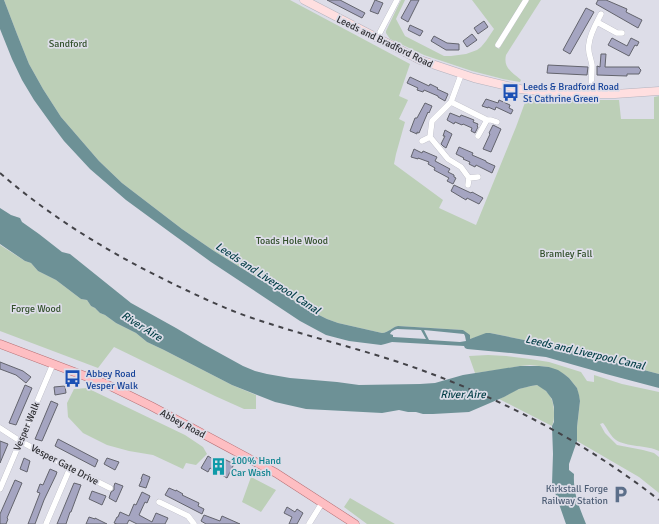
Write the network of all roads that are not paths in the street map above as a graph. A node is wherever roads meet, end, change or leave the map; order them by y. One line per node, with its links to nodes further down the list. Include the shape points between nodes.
1 (304, 0): 8 (main road, Leeds and Bradford Road)
2 (397, 0): 4 (street)
3 (526, 0): 9 (street)
4 (393, 3): 8 (street)
5 (601, 14): 6 (street)
6 (597, 22): 7 (street, via 616,33); 12 (street, via 588,49 592,65)
7 (622, 33)
8 (377, 38): 10 (main road, Leeds and Bradford Road, via 420,60)
9 (498, 45)
10 (461, 75): 12 (main road, Leeds and Bradford Road, via 520,89); 13 (street)
11 (659, 91): 12 (main road, Leeds and Bradford Road)
12 (591, 94)
13 (451, 102): 14 (street); 17 (street, via 432,121)
14 (486, 120): 15 (street); 16 (street)
15 (497, 122)
16 (478, 136)
17 (430, 137): 18 (street); 20 (street, via 448,159 461,167)
18 (422, 141)
19 (478, 177): 20 (street)
20 (469, 178): 21 (street)
21 (468, 185)
22 (0, 344): 23 (main road, Abbey Road)
23 (53, 364): 25 (street, Vesper Walk); 30 (main road, Abbey Road, via 106,384 151,406 268,469)
24 (0, 428): 25 (street, Vesper Gate Drive)
25 (20, 441): 26 (street, Vesper Gate Drive); 28 (street, Vesper Walk)
26 (70, 468): 27 (street, Vesper Gate Drive); 31 (street)
27 (110, 488)
28 (0, 489)
29 (159, 502): 32 (street, via 188,516)
30 (322, 502): 33 (street); 34 (main road, Abbey Road)
31 (46, 524)
32 (194, 524)
33 (309, 524)
34 (355, 524)

